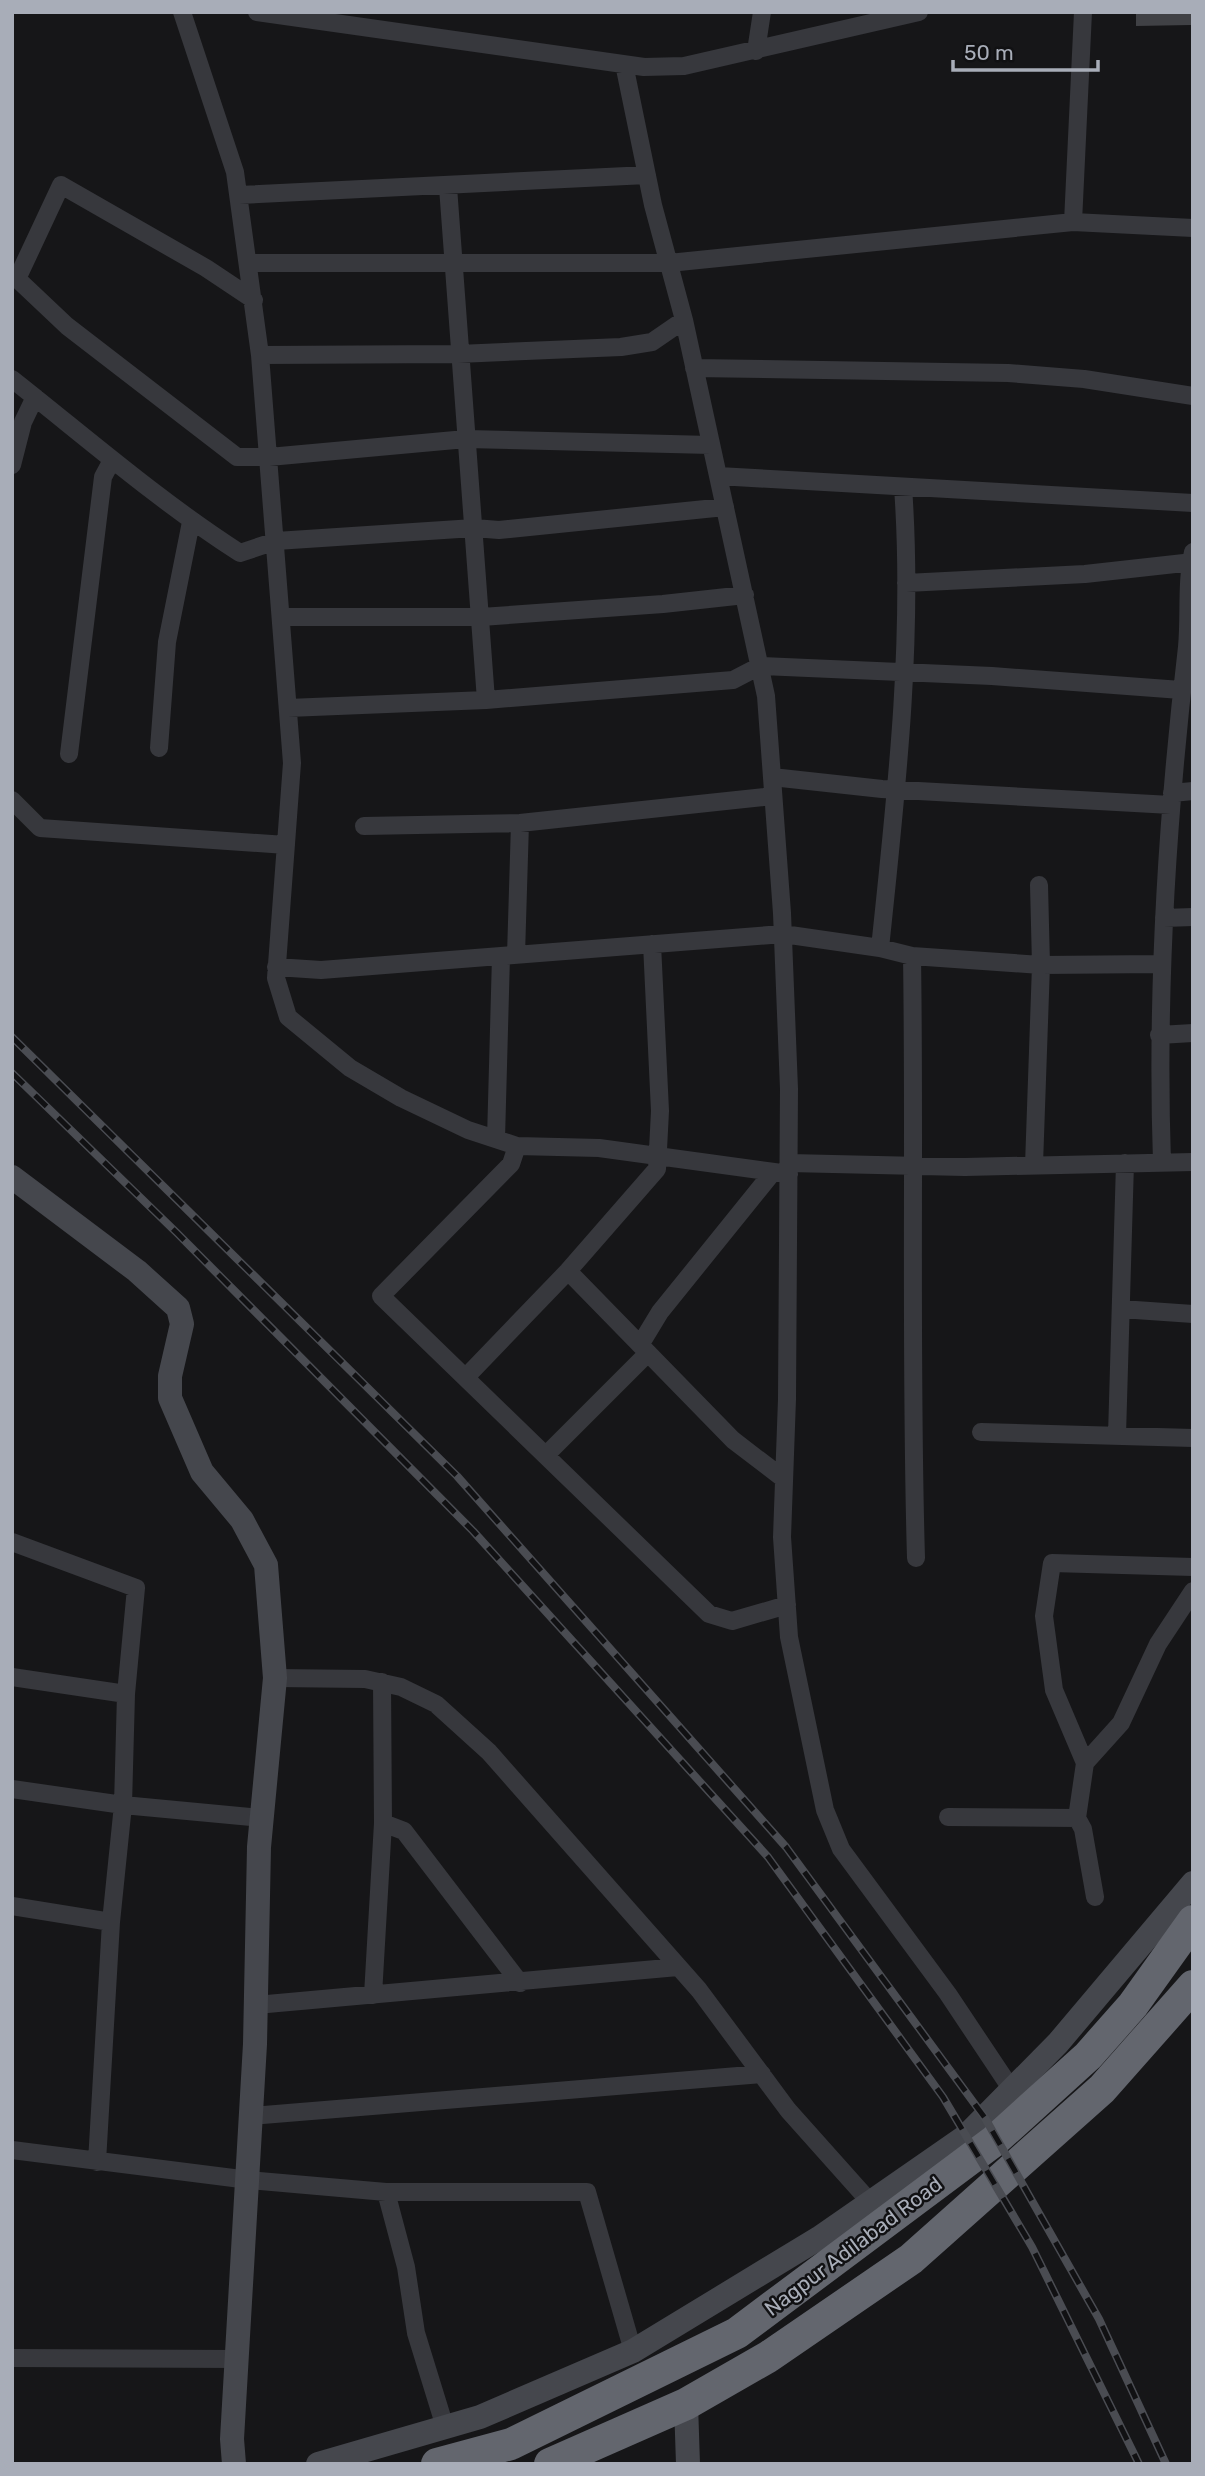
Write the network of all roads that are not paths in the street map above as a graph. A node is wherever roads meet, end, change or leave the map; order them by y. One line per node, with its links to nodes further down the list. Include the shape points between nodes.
1 (182, 12): 12 (street)
2 (257, 12): 7 (street)
3 (762, 12): 8 (street)
4 (919, 12): 6 (street)
5 (1083, 12): 13 (street)
6 (883, 17): 8 (street)
7 (354, 20): 9 (street)
8 (756, 51): 9 (street, via 684,66)
9 (624, 64): 10 (street)
10 (647, 175): 11 (street); 17 (street)
11 (448, 187): 12 (street); 16 (street)
12 (239, 195): 15 (street)
13 (1073, 222): 14 (street); 17 (street)
14 (1193, 228)
15 (249, 263): 16 (street); 19 (street)
16 (452, 263): 17 (street); 21 (street)
17 (669, 263): 20 (street)
18 (15, 276): 19 (street, via 61,185); 29 (street, via 67,326 237,457)
19 (254, 300): 22 (street)
20 (684, 320): 21 (street, via 652,342 621,347); 23 (street)
21 (458, 354): 22 (street); 27 (street)
22 (260, 355): 29 (street)
23 (694, 368): 25 (street, via 1008,373); 28 (street)
24 (12, 379): 26 (street)
25 (1193, 396)
26 (35, 397): 30 (street); 31 (street)
27 (466, 439): 28 (street); 29 (street); 37 (street)
28 (711, 445): 32 (street)
29 (269, 457): 38 (street)
30 (111, 462): 36 (street); 51 (street, via 103,477)
31 (12, 464)
32 (718, 476): 33 (street); 35 (street)
33 (903, 487): 34 (street); 40 (street)
34 (1193, 503)
35 (725, 507): 37 (street, via 499,530); 41 (street)
36 (191, 522): 38 (street, via 240,553); 50 (street, via 167,642)
37 (474, 528): 38 (street); 43 (street)
38 (276, 541): 42 (street)
39 (1192, 559): 40 (street, via 1085,574); 45 (street)
40 (906, 583): 46 (street)
41 (745, 595): 43 (street); 44 (street)
42 (281, 617): 43 (street); 49 (street)
43 (481, 617): 48 (street)
44 (760, 666): 46 (street); 48 (street, via 733,680); 52 (street)
45 (1189, 667): 47 (street)
46 (902, 673): 47 (street); 53 (street)
47 (1181, 690): 56 (street)
48 (486, 700): 49 (street)
49 (288, 708): 60 (street, via 292,763)
50 (159, 748)
51 (69, 754)
52 (772, 777): 53 (street); 55 (street)
53 (897, 790): 56 (street); 66 (street)
54 (1193, 791): 56 (street)
55 (773, 796): 58 (street); 64 (street)
56 (1172, 799): 63 (street)
57 (12, 800): 60 (street, via 40,828)
58 (520, 823): 59 (street); 67 (street)
59 (364, 826)
60 (286, 845): 71 (street)
61 (1039, 884): 70 (street)
62 (1193, 917): 63 (street)
63 (1164, 918): 69 (street)
64 (783, 934): 65 (street); 66 (street); 82 (street)
65 (652, 944): 67 (street); 76 (street)
66 (880, 948): 68 (street)
67 (508, 955): 71 (street, via 321,970); 74 (street)
68 (912, 956): 70 (street); 81 (street)
69 (1160, 964): 70 (street); 73 (street)
70 (1041, 965): 80 (street)
71 (276, 967): 74 (street, via 288,1017 350,1068 401,1098)
72 (1193, 1033): 73 (street)
73 (1159, 1035): 78 (street)
74 (496, 1139): 75 (street)
75 (517, 1146): 76 (street, via 599,1148); 88 (street, via 511,1164 381,1296)
76 (658, 1156): 82 (street); 84 (street, via 657,1169)
77 (1193, 1161): 78 (street)
78 (1162, 1162): 79 (street)
79 (1125, 1163): 80 (street); 85 (street)
80 (1034, 1165): 81 (street)
81 (916, 1167): 82 (street); 95 (street, via 912,1435)
82 (784, 1170): 87 (street, via 660,1312); 93 (street)
83 (12, 1177): 100 (street, via 137,1270 178,1308 181,1324 170,1398 202,1472 242,1520 266,1565)
84 (568, 1271): 87 (street); 88 (street)
85 (1121, 1309): 86 (street); 90 (street)
86 (1193, 1314)
87 (644, 1349): 92 (street); 93 (street, via 733,1440)
88 (466, 1377): 92 (street)
89 (981, 1432): 90 (street)
90 (1117, 1435): 91 (street)
91 (1193, 1438)
92 (546, 1455): 98 (street, via 709,1614 732,1621)
93 (784, 1479): 98 (street)
94 (12, 1542): 102 (street, via 136,1588)
95 (916, 1558)
96 (1193, 1567): 103 (street, via 1052,1563 1044,1616 1054,1690)
97 (1193, 1591): 103 (street, via 1158,1644 1121,1723)
98 (787, 1605): 121 (street, via 811,1750 825,1810 841,1849)
99 (12, 1677): 102 (street)
100 (275, 1678): 101 (street); 107 (street)
101 (382, 1682): 109 (street); 115 (street, via 436,1704 489,1752)
102 (126, 1693): 105 (street)
103 (1085, 1763): 108 (street)
104 (12, 1788): 105 (street)
105 (123, 1805): 107 (street); 114 (street)
106 (948, 1817): 108 (street)
107 (262, 1818): 119 (street)
108 (1077, 1818): 111 (street)
109 (383, 1823): 116 (street, via 404,1831); 118 (street)
110 (1193, 1883): 121 (street, via 1058,2043)
111 (1095, 1898)
112 (12, 1906): 114 (street)
113 (1193, 1921): 127 (highway, Nagpur Adilabad Road, via 1133,2005 1088,2056 994,2141)
114 (111, 1922): 124 (street)
115 (678, 1967): 116 (street); 120 (street)
116 (520, 1983): 118 (street)
117 (1193, 1986): 131 (highway, Nagpur Adilabad Road, via 1102,2090 911,2259 768,2357)
118 (373, 1995): 119 (street)
119 (256, 2005): 122 (street)
120 (762, 2074): 122 (street); 127 (street)
121 (1012, 2090): 127 (street)
122 (252, 2116): 125 (street)
123 (12, 2150): 124 (street)
124 (97, 2162): 125 (street)
125 (249, 2180): 126 (street); 130 (street)
126 (386, 2192): 128 (street, via 587,2192); 132 (street, via 406,2267 416,2333)
127 (879, 2212): 128 (street, via 819,2238); 135 (highway, Nagpur Adilabad Road, via 737,2333 511,2444)
128 (633, 2351): 132 (street, via 480,2417)
129 (12, 2358): 130 (street)
130 (237, 2359): 133 (street)
131 (686, 2404): 136 (highway, Nagpur Adilabad Road); 137 (street)
132 (445, 2427): 134 (street)
133 (234, 2464)
134 (317, 2464)
135 (438, 2464)
136 (550, 2464)
137 (688, 2464)

